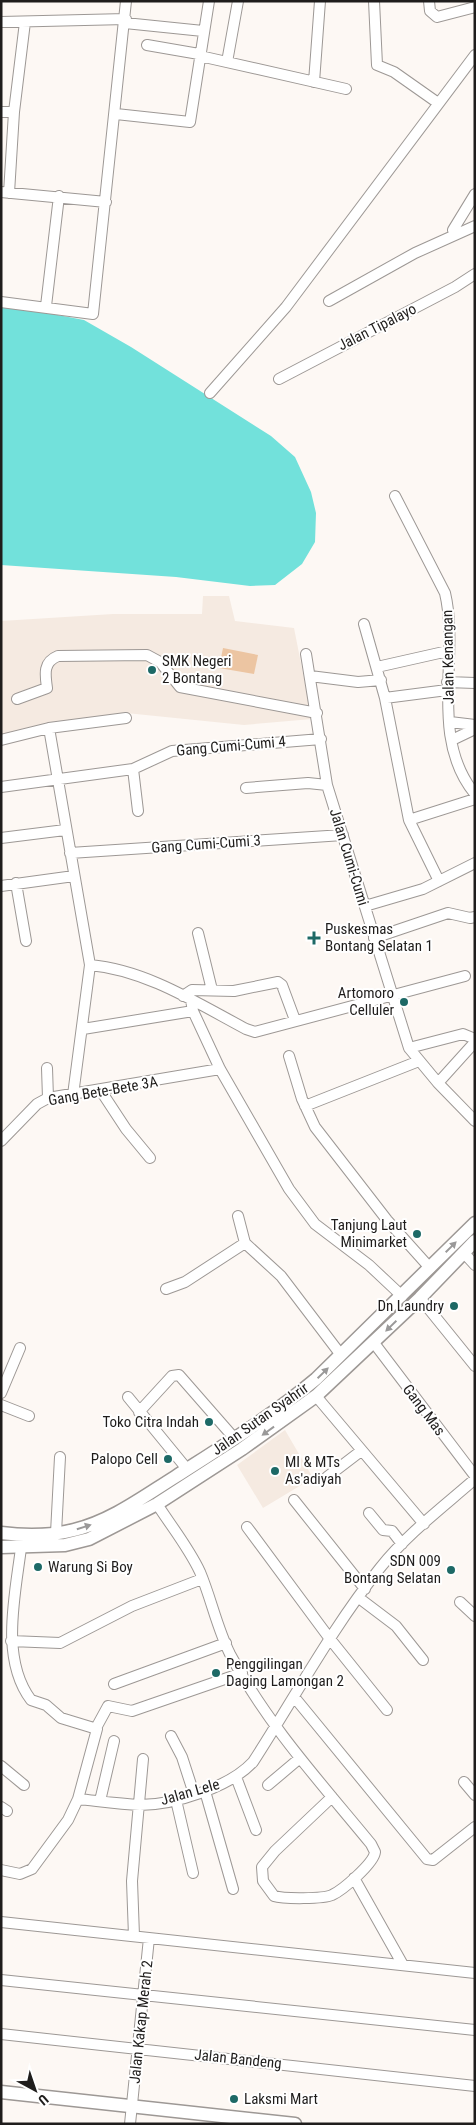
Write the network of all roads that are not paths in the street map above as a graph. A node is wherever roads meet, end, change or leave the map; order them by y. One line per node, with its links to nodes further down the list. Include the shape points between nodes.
1 (126, 1): 8 (street)
2 (209, 1): 11 (street)
3 (238, 1): 15 (street)
4 (320, 1): 16 (street)
5 (374, 1): 18 (street, via 377,65 394,72)
6 (429, 1): 7 (street, via 430,12 437,18)
7 (475, 7)
8 (125, 21): 10 (street); 11 (street); 21 (street)
9 (1, 22): 10 (street)
10 (25, 22): 20 (street)
11 (203, 31): 13 (street)
12 (146, 45): 13 (street)
13 (200, 55): 15 (street); 21 (street, via 190,122)
14 (475, 55): 18 (street)
15 (227, 62): 16 (street)
16 (314, 82): 17 (street)
17 (346, 89)
18 (438, 103): 33 (street, via 286,307)
19 (1, 112): 20 (street)
20 (14, 112): 22 (street)
21 (116, 114): 25 (street)
22 (5, 192): 24 (street)
23 (475, 194): 27 (street)
24 (59, 196): 25 (street); 31 (street)
25 (106, 202): 31 (street, via 93,314)
26 (475, 226): 29 (street, via 415,252)
27 (453, 230)
28 (475, 274): 32 (street, Jalan Tipalayo)
29 (329, 301)
30 (1, 302): 31 (street)
31 (46, 306)
32 (279, 379)
33 (210, 393)
34 (395, 496): 36 (street, Jalan Kenangan, via 445,594)
35 (364, 624): 38 (street)
36 (448, 651): 38 (street); 42 (street, Jalan Kenangan)
37 (306, 654): 39 (street, Jalan Cumi-Cumi)
38 (377, 667): 40 (street)
39 (310, 676): 40 (street, via 358,682); 45 (street, Jalan Cumi-Cumi)
40 (381, 680): 43 (street)
41 (475, 683): 42 (street)
42 (447, 686): 43 (street); 47 (street, Jalan Kenangan)
43 (385, 698): 61 (street)
44 (17, 699): 45 (street, via 47,688 46,666 58,656 147,655 160,662 180,687)
45 (317, 712): 50 (street, Jalan Cumi-Cumi)
46 (126, 718): 49 (street)
47 (450, 722): 48 (street); 52 (street, Jalan Kenangan)
48 (475, 727): 52 (street)
49 (49, 728): 51 (street); 54 (street)
50 (321, 739): 53 (street, Gang Cumi-Cumi 4, via 172,751); 55 (street, Jalan Cumi-Cumi)
51 (1, 740)
52 (452, 740): 58 (street, Jalan Kenangan, via 457,763)
53 (133, 769): 54 (street, Gang Cumi-Cumi 4); 60 (street)
54 (57, 780): 56 (street, Gang Cumi-Cumi 4); 62 (street)
55 (327, 785): 57 (street, via 308,783); 63 (street, Jalan Cumi-Cumi)
56 (1, 787)
57 (246, 788)
58 (473, 789)
59 (475, 799): 61 (street)
60 (138, 811)
61 (408, 820): 68 (street)
62 (66, 830): 64 (street); 65 (street)
63 (342, 835): 65 (street, Gang Cumi-Cumi 3); 71 (street, Jalan Cumi-Cumi)
64 (1, 838)
65 (70, 853): 67 (street)
66 (475, 864): 68 (street)
67 (74, 876): 69 (street); 76 (street)
68 (439, 881): 71 (street)
69 (16, 883): 70 (street); 75 (street)
70 (1, 886)
71 (365, 906): 74 (street, Jalan Cumi-Cumi)
72 (475, 917): 74 (street, via 448,913)
73 (198, 933): 78 (street)
74 (374, 938): 79 (street, Jalan Cumi-Cumi)
75 (26, 941)
76 (90, 965): 80 (street, via 123,969); 83 (street)
77 (465, 976): 79 (street)
78 (212, 990): 80 (street, via 192,990); 82 (street, via 234,991 280,983)
79 (392, 997): 82 (street); 85 (street, Jalan Cumi-Cumi)
80 (187, 998): 81 (street); 82 (street, via 256,1032)
81 (193, 1011): 83 (street); 89 (street)
82 (295, 1020)
83 (83, 1028): 92 (street)
84 (475, 1040): 85 (street, via 463,1034); 90 (street)
85 (409, 1048): 87 (street, Jalan Cumi-Cumi)
86 (289, 1056): 94 (street)
87 (419, 1061): 90 (street, Jalan Cumi-Cumi); 94 (street)
88 (47, 1068): 93 (street)
89 (220, 1069): 91 (street, Gang Bete-Bete 3A); 106 (street, via 289,1189 314,1224 369,1265)
90 (438, 1083): 95 (street, Jalan Cumi-Cumi)
91 (101, 1091): 92 (street, Gang Bete-Bete 3A); 97 (street)
92 (73, 1095): 93 (street, Gang Bete-Bete 3A)
93 (48, 1098): 96 (street, Gang Bete-Bete 3A, via 37,1104)
94 (305, 1106): 104 (street, via 315,1127 387,1220)
95 (475, 1121)
96 (1, 1141)
97 (150, 1158)
98 (238, 1216): 101 (street)
99 (475, 1223): 104 (street, Jalan Sutan Syahrir, one-way to 99)
100 (475, 1242): 102 (street, Jalan Sutan Syahrir)
101 (245, 1243): 105 (street, via 185,1282); 110 (street, via 281,1276)
102 (464, 1253): 103 (street); 107 (street, Jalan Sutan Syahrir)
103 (475, 1265)
104 (430, 1268): 106 (street, Jalan Sutan Syahrir)
105 (166, 1289)
106 (402, 1296): 110 (street, Jalan Sutan Syahrir)
107 (420, 1298): 108 (street, Jalan Sutan Syahrir, one-way to 108); 111 (street)
108 (374, 1343): 114 (street, Jalan Sutan Syahrir); 124 (street, Gang Mas)
109 (20, 1348): 112 (street)
110 (341, 1355): 119 (street, Jalan Sutan Syahrir, one-way to 110)
111 (475, 1366)
112 (3, 1380): 113 (street)
113 (1, 1392)
114 (316, 1396): 119 (street, Jalan Sutan Syahrir, one-way to 119); 120 (street)
115 (128, 1397): 117 (street)
116 (1, 1406): 118 (street)
117 (139, 1412): 119 (street, via 172,1376 179,1374); 122 (street)
118 (29, 1416)
119 (239, 1444): 122 (street, Jalan Sutan Syahrir); 126 (street, Jalan Sutan Syahrir)
120 (361, 1451): 123 (street); 128 (street)
121 (60, 1458): 130 (street)
122 (186, 1469): 130 (street, Jalan Sutan Syahrir, one-way to 122, via 93,1524 117,1513)
123 (327, 1477)
124 (475, 1478): 128 (street, Jalan Lele)
125 (294, 1500): 136 (street)
126 (157, 1504): 134 (street, Jalan Sutan Syahrir, via 89,1539 65,1545); 135 (street)
127 (368, 1512): 132 (street, via 383,1530 392,1531)
128 (424, 1524): 132 (street, Jalan Lele)
129 (247, 1527): 139 (street)
130 (56, 1533): 131 (street, Jalan Sutan Syahrir)
131 (1, 1534)
132 (402, 1544): 136 (street, Jalan Lele)
133 (1, 1547): 134 (street, Jalan Sutan Syahrir)
134 (21, 1548): 140 (street)
135 (202, 1579): 140 (street, via 132,1606 60,1642); 141 (street)
136 (362, 1593): 139 (street, Jalan Lele); 142 (street, via 396,1626)
137 (460, 1602): 138 (street)
138 (475, 1616)
139 (330, 1639): 145 (street, Jalan Lele); 146 (street)
140 (11, 1641): 148 (street, via 16,1674 31,1700 46,1704 61,1718)
141 (226, 1643): 143 (street); 144 (street)
142 (423, 1660)
143 (242, 1673): 147 (street); 148 (street, via 132,1711 108,1706)
144 (114, 1684)
145 (295, 1698): 147 (street, Jalan Lele); 165 (street, via 427,1859 433,1860)
146 (387, 1710)
147 (276, 1726): 151 (street); 154 (street, Jalan Lele, via 253,1762)
148 (96, 1728): 161 (street)
149 (171, 1736): 158 (street)
150 (114, 1741): 163 (street)
151 (300, 1758): 157 (street); 160 (street)
152 (144, 1760): 164 (street)
153 (1, 1766): 156 (street)
154 (236, 1777): 158 (street, Jalan Lele); 166 (street)
155 (464, 1782): 159 (street)
156 (24, 1785)
157 (268, 1785)
158 (200, 1792): 162 (street, Jalan Lele); 170 (street)
159 (475, 1795)
160 (332, 1797): 169 (street, via 374,1847 373,1861); 169 (street, via 276,1850 262,1867 262,1876 270,1892 280,1898 325,1897)
161 (78, 1799): 163 (street, Jalan Lele); 167 (street, via 68,1820 32,1870 20,1874)
162 (176, 1800): 164 (street, Jalan Lele); 168 (street)
163 (100, 1801): 164 (street, Jalan Lele)
164 (141, 1805): 172 (street, via 132,1881)
165 (475, 1826)
166 (256, 1830)
167 (1, 1870)
168 (193, 1873)
169 (354, 1878): 174 (street)
170 (234, 1889)
171 (1, 1922): 172 (street)
172 (134, 1936): 173 (street)
173 (149, 1938): 174 (street); 177 (street, Jalan Kakap Merah 2)
174 (403, 1965): 175 (street)
175 (475, 1973)
176 (1, 1980): 177 (street)
177 (144, 1994): 178 (street); 180 (street, Jalan Kakap Merah 2)
178 (475, 2030)
179 (1, 2034): 180 (street, Jalan Bandeng)
180 (138, 2049): 181 (street, Jalan Bandeng); 183 (street, Jalan Kakap Merah 2)
181 (475, 2086)
182 (1, 2092): 183 (street)
183 (132, 2107): 184 (street, Jalan Kakap Merah 2); 185 (street)
184 (130, 2124)
185 (295, 2124)

